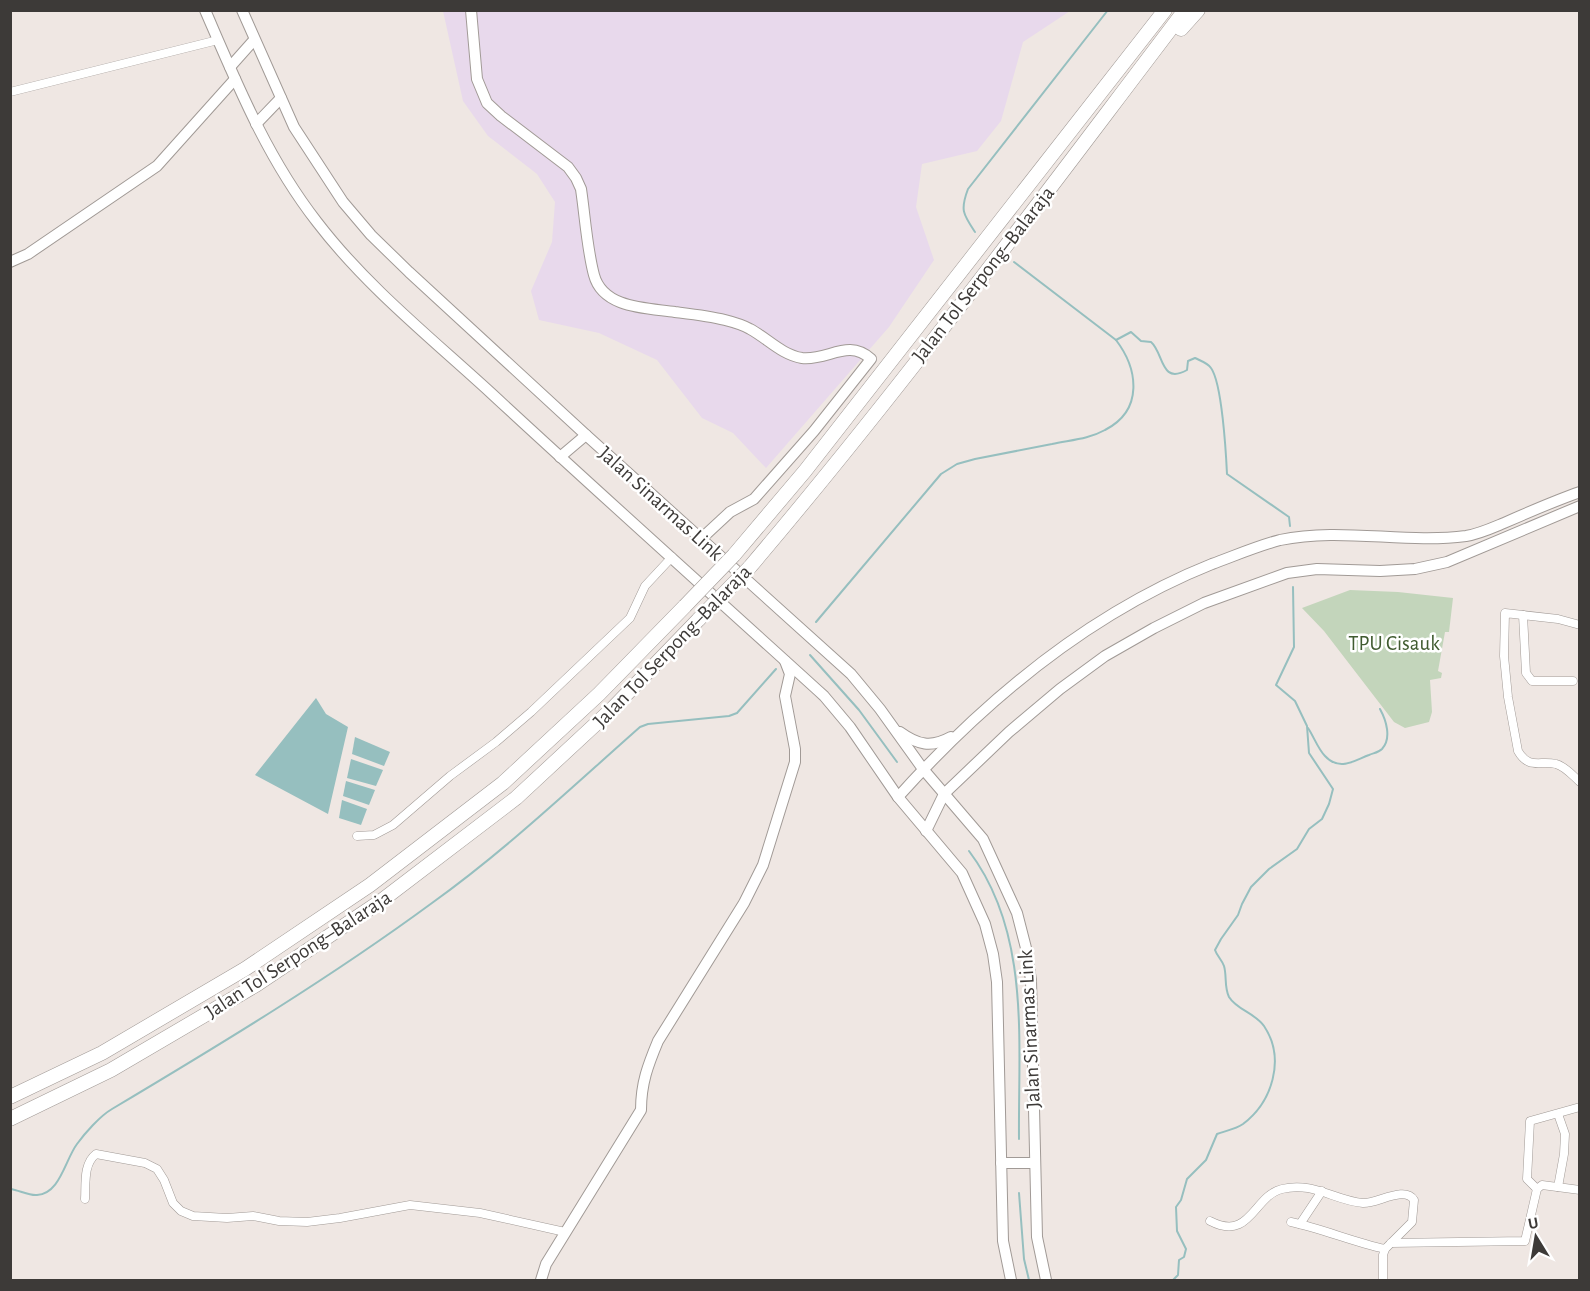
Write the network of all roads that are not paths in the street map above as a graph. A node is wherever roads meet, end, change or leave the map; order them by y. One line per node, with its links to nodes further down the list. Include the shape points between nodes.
1 (205, 10): 7 (street, Jalan Sinarmas Link)
2 (242, 10): 8 (street, Jalan Sinarmas Link)
3 (471, 10): 20 (street, via 474,62 481,92 494,110 568,167 576,178 594,275 610,297 630,306 724,320 802,357 846,349 862,351 871,359 754,499 730,512)
4 (1185, 10): 12 (highway, Jalan Tol Serpong–Balaraja)
5 (1198, 10): 12 (highway)
6 (1163, 12): 34 (highway, Jalan Tol Serpong–Balaraja, bridge, via 805,471 735,555 599,694 503,783 369,885 245,969 102,1053)
7 (218, 40): 9 (street, Jalan Sinarmas Link); 11 (street)
8 (254, 40): 9 (street); 13 (street, Jalan Sinarmas Link)
9 (230, 67): 10 (street, Jalan Sinarmas Link)
10 (235, 79): 14 (street, Jalan Sinarmas Link); 15 (street, via 157,166 28,254)
11 (10, 92)
12 (1121, 95): 37 (highway, Jalan Tol Serpong–Balaraja, bridge, via 820,484 749,568 613,708 516,798 381,901 235,998 111,1070)
13 (281, 98): 14 (street); 16 (street, Jalan Sinarmas Link, via 318,166 371,234)
14 (256, 124): 17 (street, Jalan Sinarmas Link, via 290,184 347,257)
15 (10, 262)
16 (586, 435): 17 (street); 20 (street, Jalan Sinarmas Link)
17 (560, 457): 21 (street, Jalan Sinarmas Link)
18 (1578, 495): 27 (street, via 1470,536 1315,536 1280,540 1240,553 1138,598 1087,629 1040,662)
19 (1580, 506): 30 (street, via 1447,561 1415,569 1317,569 1287,573 1204,603 1115,651 1060,689)
20 (702, 538): 26 (street, Jalan Sinarmas Link, via 851,674)
21 (672, 557): 24 (street, Jalan Sinarmas Link); 33 (street, via 645,586 630,618 531,712 393,825 374,835)
22 (1523, 615): 23 (street); 25 (street, via 1526,673 1530,679); 29 (street, via 1505,613 1504,656 1518,751 1529,763 1557,764)
23 (1580, 625)
24 (785, 660): 31 (street, Jalan Sinarmas Link, via 844,719); 48 (street, via 790,674 785,696 795,762 763,865 744,903 658,1041 641,1089 641,1110)
25 (1573, 681)
26 (892, 726): 27 (street, via 913,741 925,744 941,742); 28 (street, Jalan Sinarmas Link)
27 (964, 729): 28 (street)
28 (923, 769): 30 (street, Jalan Sinarmas Link); 31 (street)
29 (1580, 782)
30 (944, 794): 32 (street); 38 (street, Jalan Sinarmas Link, via 983,839 1017,913 1026,948 1031,980)
31 (898, 797): 32 (street, Jalan Sinarmas Link)
32 (926, 831): 39 (street, Jalan Sinarmas Link, via 962,873 985,924 993,954)
33 (357, 836)
34 (10, 1097)
35 (1580, 1107): 36 (street)
36 (1558, 1114): 40 (street, via 1565,1134); 41 (street, via 1529,1123 1527,1179)
37 (10, 1119)
38 (1035, 1162): 39 (street); 52 (street, Jalan Sinarmas Link, via 1037,1237)
39 (1001, 1163): 51 (street, Jalan Sinarmas Link, via 1003,1241)
40 (1558, 1187): 41 (street, via 1542,1185); 42 (street)
41 (1537, 1189): 49 (street, via 1525,1240)
42 (1580, 1190)
43 (1322, 1191): 45 (street, via 1281,1189 1239,1224 1221,1227); 47 (street); 49 (street, via 1363,1203 1402,1194 1412,1197 1412,1222)
44 (85, 1199): 48 (street, via 88,1165 96,1154 146,1163 157,1169 176,1207 193,1216 253,1216 307,1222 410,1205 480,1213)
45 (1210, 1221)
46 (1291, 1222): 47 (street)
47 (1300, 1224): 49 (street)
48 (565, 1232): 50 (street)
49 (1388, 1246): 53 (street, via 1383,1256)
50 (541, 1281)
51 (1011, 1281)
52 (1046, 1281)
53 (1383, 1281)

